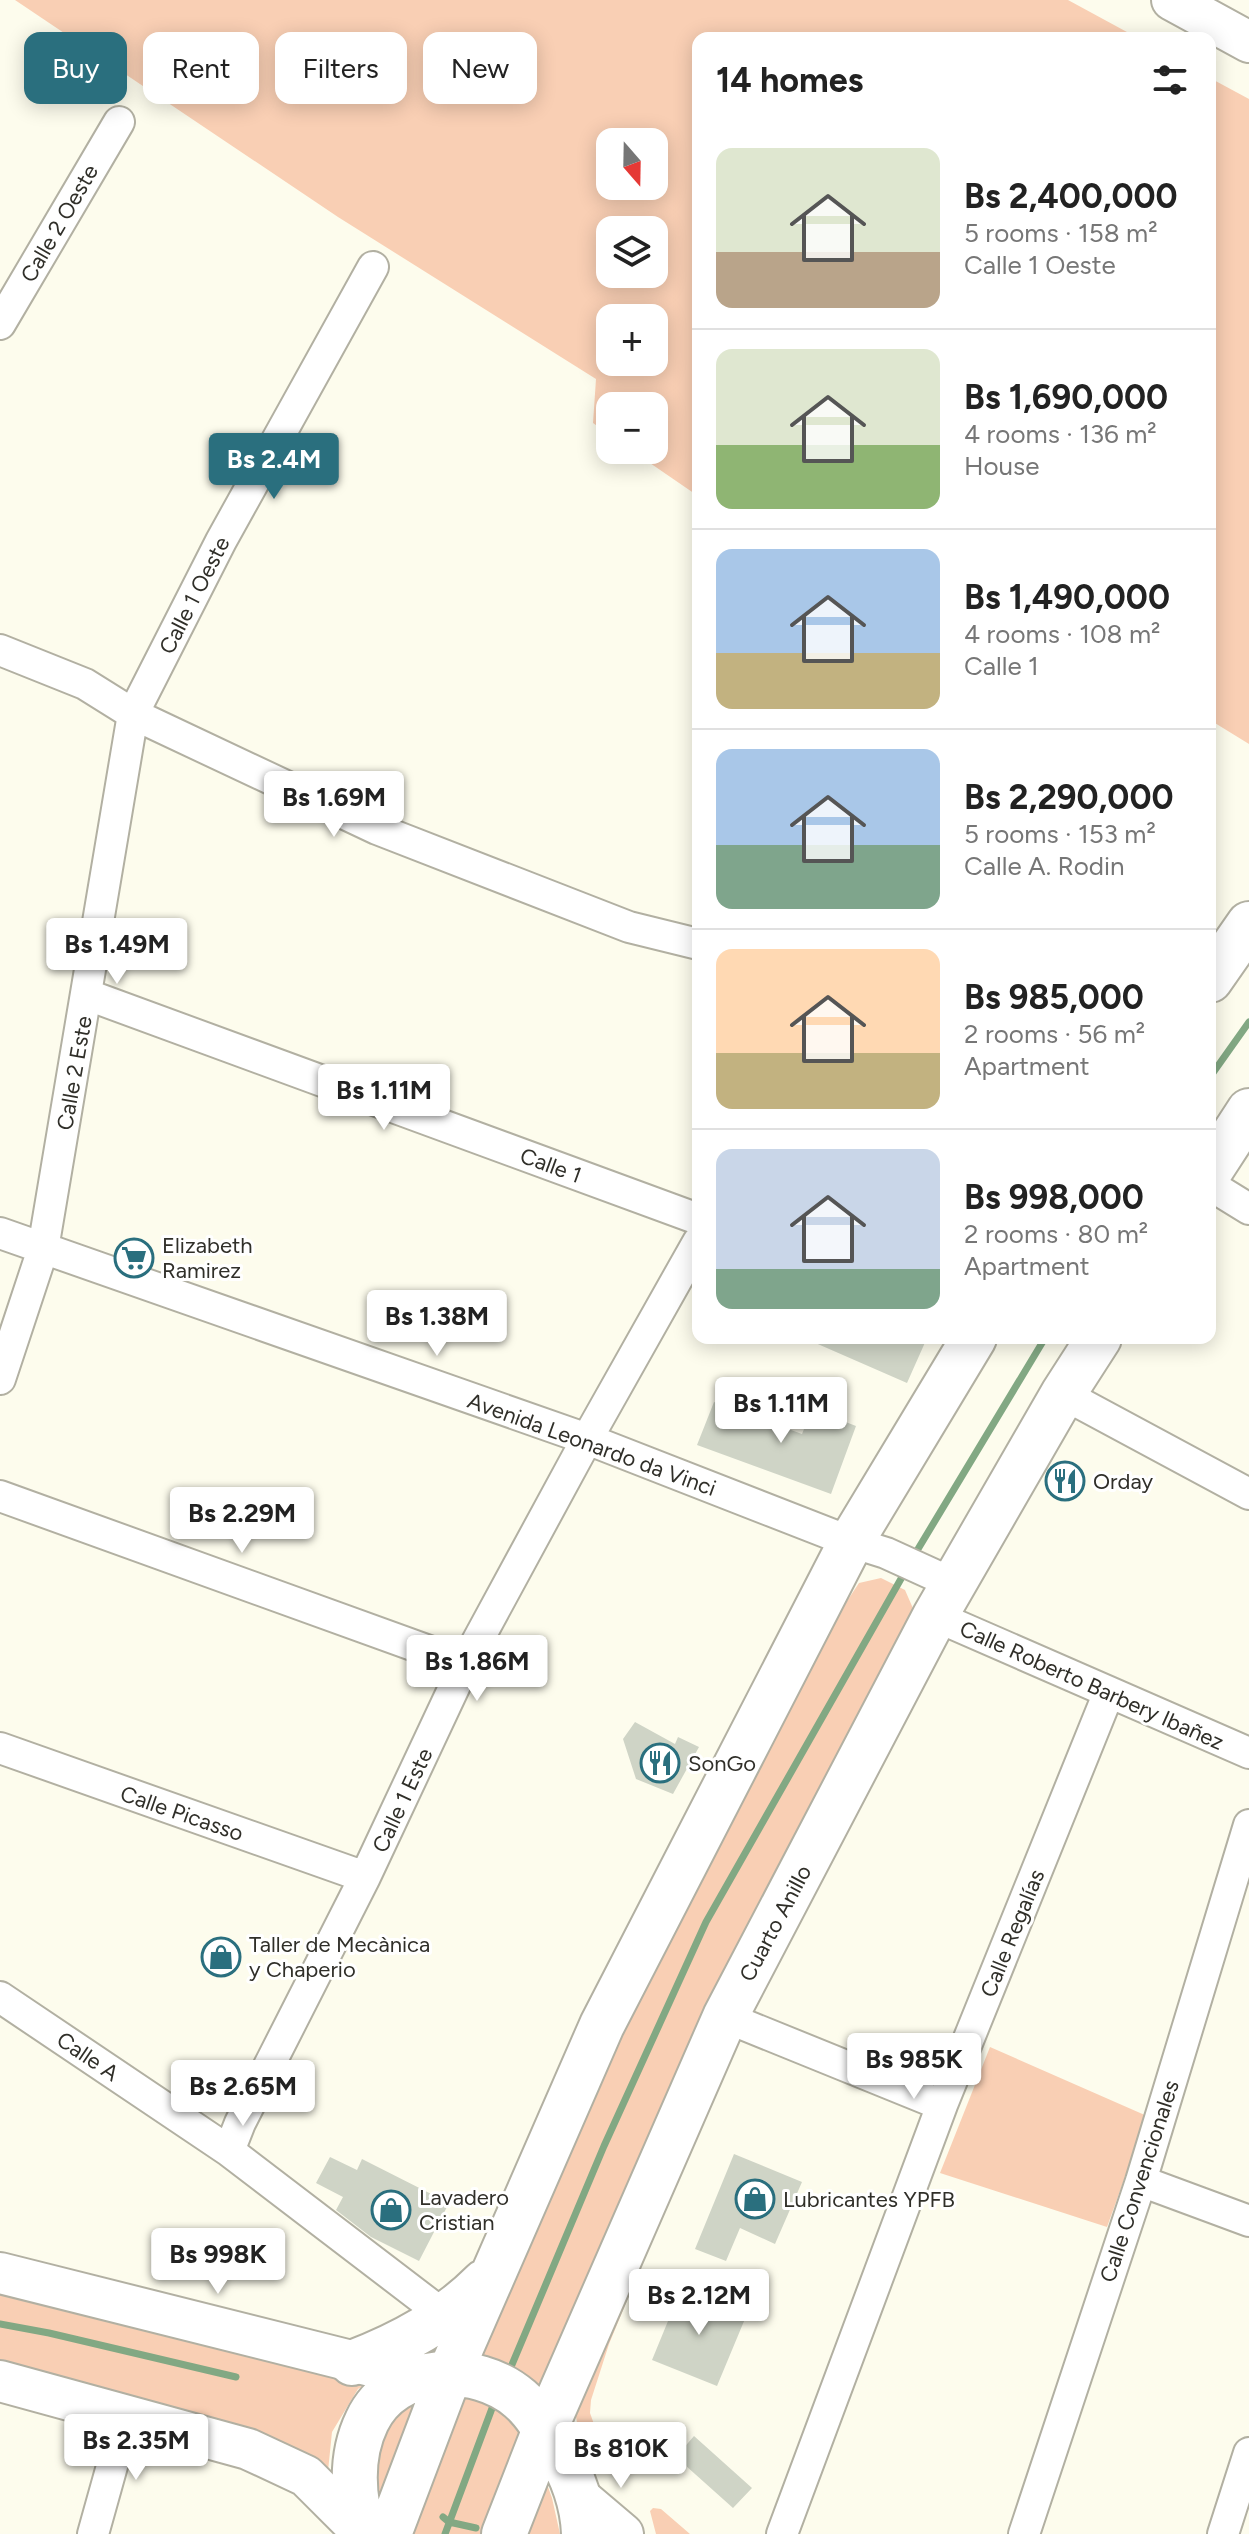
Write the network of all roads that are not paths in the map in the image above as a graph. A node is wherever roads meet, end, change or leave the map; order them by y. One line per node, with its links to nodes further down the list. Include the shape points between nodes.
1 (1172, 0): 2 (main road)
2 (1249, 42)
3 (119, 122): 5 (street, Calle 2 Oeste)
4 (373, 267): 7 (street, Calle 1 Oeste, via 221,541)
5 (0, 324)
6 (0, 650): 7 (street, via 85,684)
7 (133, 714): 9 (street, via 377,829 629,927); 11 (street, Calle 2 Este)
8 (1249, 924): 10 (highway)
9 (692, 943)
10 (1216, 971)
11 (88, 995): 16 (street, Calle 1); 18 (street, Calle 2 Este)
12 (1249, 1111): 13 (highway)
13 (1216, 1162)
14 (1216, 1189): 15 (street)
15 (1249, 1209)
16 (692, 1217)
17 (0, 1233): 18 (street, Avenida Leonardo da Vinci)
18 (43, 1249): 22 (street, Calle 2 Este); 24 (street, Avenida Leonardo da Vinci)
19 (692, 1253): 24 (street, Calle 1 Este)
20 (971, 1344): 27 (highway)
21 (1095, 1344): 23 (highway, Cuarto Anillo)
22 (0, 1379)
23 (1063, 1394): 25 (street); 28 (highway, Cuarto Anillo)
24 (587, 1439): 27 (street, Avenida Leonardo da Vinci); 29 (street, Calle 1 Este)
25 (1249, 1494)
26 (0, 1496): 29 (street)
27 (868, 1548): 28 (street, Avenida Leonardo da Vinci); 41 (highway, via 602,2025)
28 (938, 1590): 30 (street, Calle Roberto Barbery Ibañez); 36 (highway, Cuarto Anillo)
29 (465, 1664): 34 (street, Calle 1 Este)
30 (1109, 1692): 32 (street, Calle Roberto Barbery Ibañez); 37 (street, Calle Regalías)
31 (0, 1748): 34 (street, Calle Picasso)
32 (1249, 1753)
33 (1249, 1825): 39 (street, Calle Convencionales)
34 (365, 1877): 38 (street, Calle 1 Este)
35 (0, 1997): 38 (street, Calle A)
36 (725, 2017): 37 (street); 48 (highway, Cuarto Anillo)
37 (942, 2105): 56 (street, Calle Regalías)
38 (229, 2151): 43 (street, Calle A)
39 (1141, 2181): 40 (street); 57 (street, Calle Convencionales)
40 (1249, 2221)
41 (494, 2272): 43 (highway); 45 (highway)
42 (0, 2273): 44 (main road)
43 (445, 2316): 44 (highway, via 385,2351)
44 (352, 2363): 45 (main road)
45 (436, 2375): 48 (highway, via 476,2377 501,2385); 52 (highway, via 397,2389 367,2419 355,2485); 53 (highway)
46 (0, 2381): 47 (main road)
47 (126, 2416): 51 (street); 52 (main road, via 248,2449 286,2466 306,2476)
48 (545, 2429): 50 (highway, via 566,2466); 54 (highway, Cuarto Anillo)
49 (1249, 2453): 58 (street)
50 (581, 2514): 55 (main road)
51 (93, 2534)
52 (365, 2534)
53 (389, 2534)
54 (504, 2534)
55 (623, 2534)
56 (782, 2534)
57 (1024, 2534)
58 (1223, 2534)

